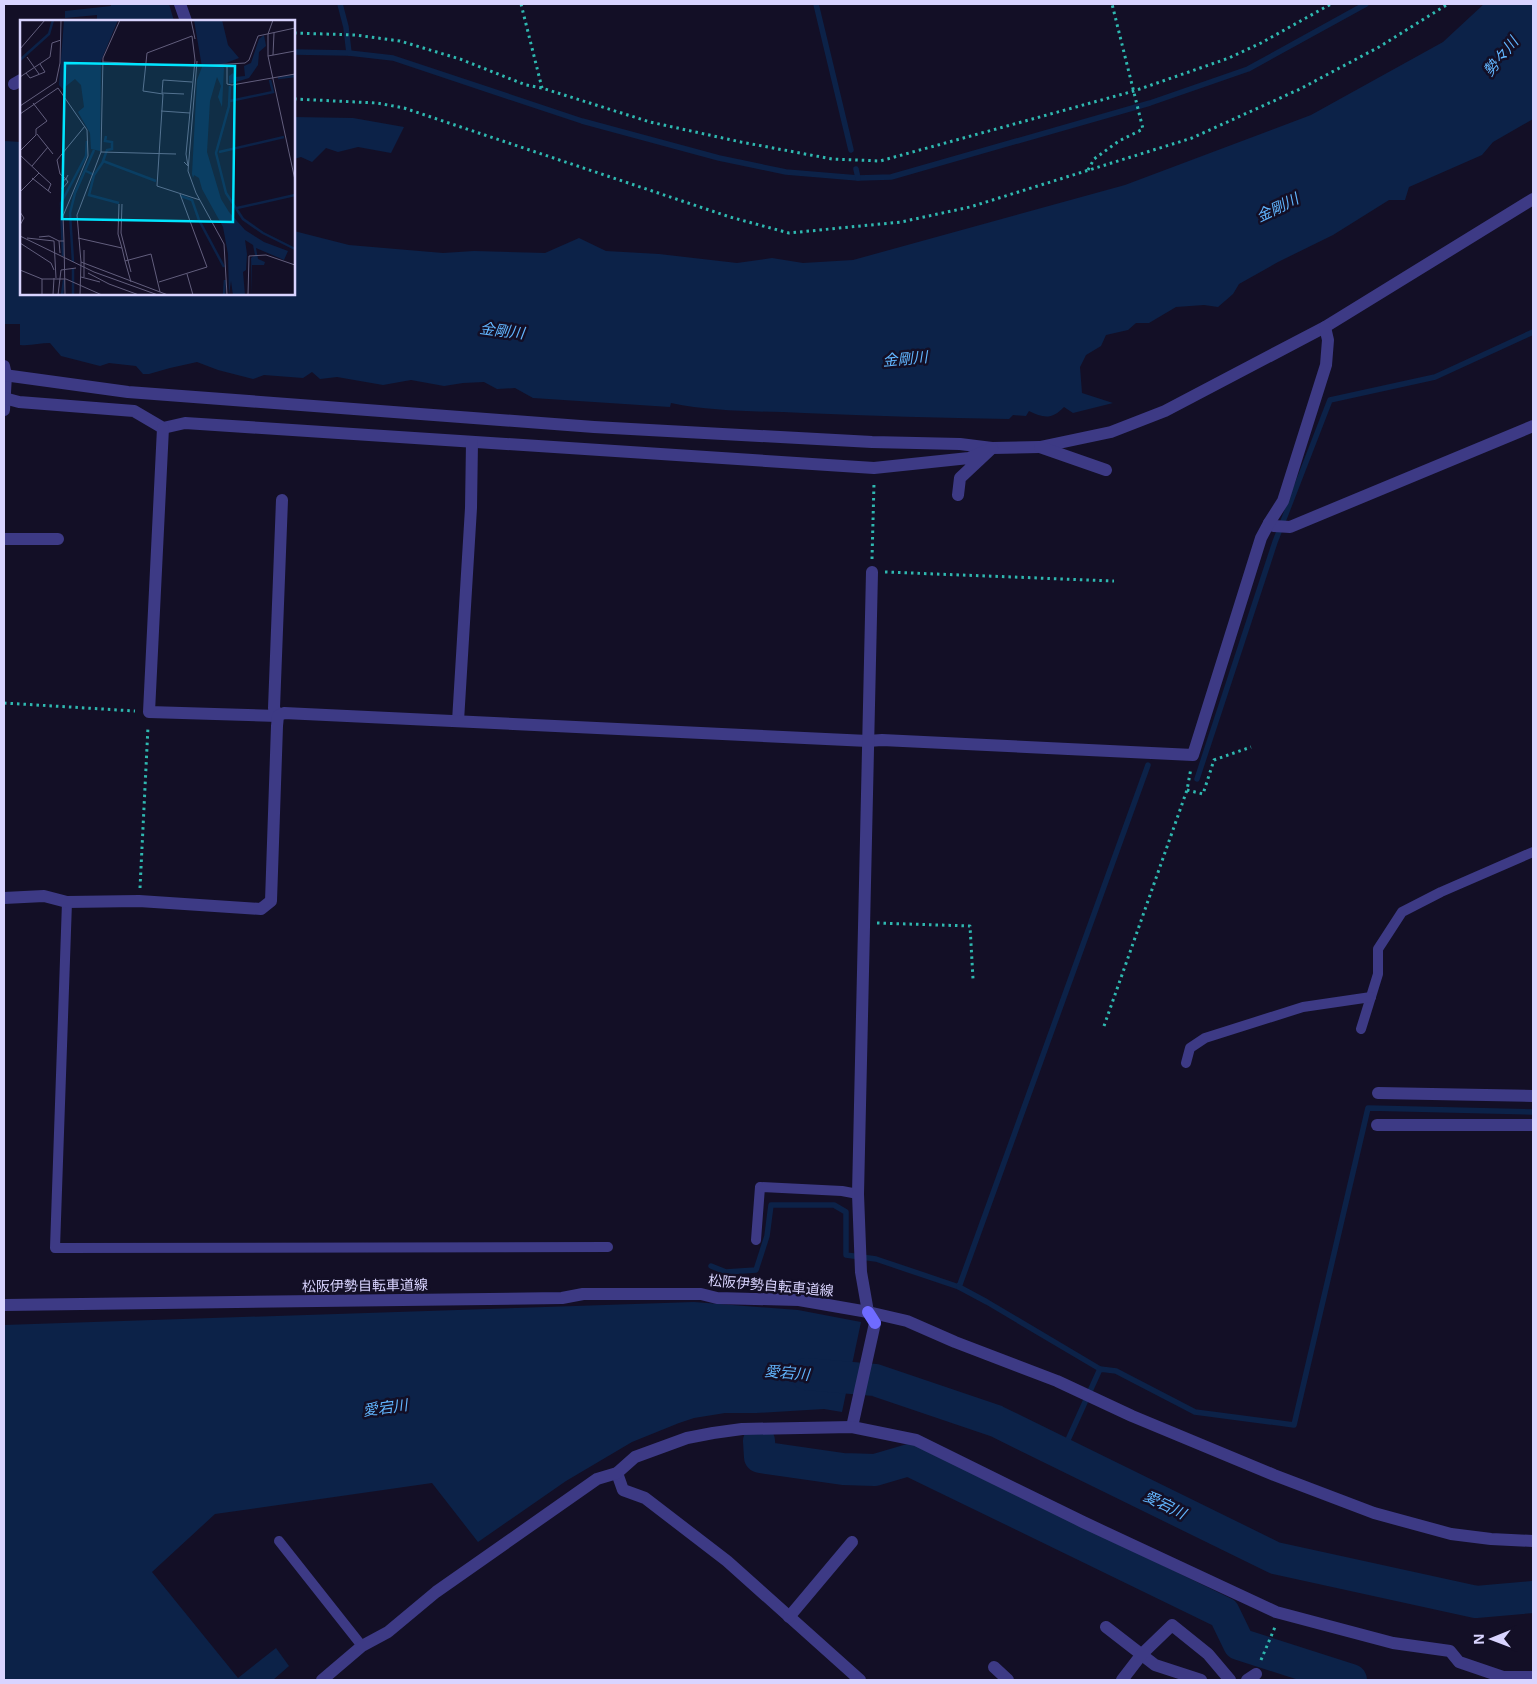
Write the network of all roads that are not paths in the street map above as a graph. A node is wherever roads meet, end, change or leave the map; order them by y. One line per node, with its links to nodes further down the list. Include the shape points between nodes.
1 (180, 4): 2 (street)
2 (186, 20)
3 (1533, 199): 4 (street)
4 (1325, 327): 10 (street, via 1165,411 1111,432); 15 (street, via 1328,340 1326,364 1284,501)
5 (4, 372): 6 (street); 11 (street, via 128,392 555,424)
6 (4, 402): 8 (street, via 134,412)
7 (1533, 426): 15 (street, via 1290,526)
8 (163, 428): 9 (street, via 185,423); 19 (street, via 149,712)
9 (472, 442): 11 (street, via 874,468 969,458); 20 (street)
10 (1040, 447): 11 (street); 12 (street)
11 (992, 448): 13 (street, via 960,478)
12 (1106, 470)
13 (958, 494)
14 (282, 500): 19 (street, via 274,708)
15 (1271, 525): 21 (street, via 1261,538 1193,755)
16 (4, 539): 17 (street)
17 (58, 539)
18 (872, 572): 21 (street)
19 (278, 716): 20 (street, via 284,713); 24 (street, via 271,901 261,909 139,901)
20 (458, 721): 21 (street)
21 (868, 741): 32 (street)
22 (1533, 852): 25 (lane, via 1402,912 1378,949 1378,974)
23 (4, 898): 24 (street, via 44,896)
24 (67, 902): 34 (lane, via 55,1248)
25 (1371, 998): 26 (lane); 27 (lane, via 1302,1007 1205,1038 1190,1048)
26 (1361, 1029)
27 (1186, 1063)
28 (1378, 1093): 29 (street)
29 (1533, 1096)
30 (1377, 1125): 31 (street)
31 (1533, 1125)
32 (858, 1194): 33 (lane, via 760,1187); 36 (street, via 861,1272)
33 (756, 1240)
34 (608, 1247)
35 (4, 1305): 36 (street, 松阪伊勢自転車道線, via 701,1294 718,1298 799,1300)
36 (868, 1312): 37 (main road); 41 (street, 松阪伊勢自転車道線, via 907,1321 1057,1381 1255,1467 1374,1513 1451,1534)
37 (875, 1323): 38 (street)
38 (852, 1427): 39 (street, via 742,1429 687,1438 635,1457); 48 (street, via 916,1440 1276,1612 1393,1643 1450,1651 1460,1662 1503,1677)
39 (617, 1473): 43 (street, via 623,1490 653,1504 726,1561); 45 (street, via 597,1479 436,1592 388,1632)
40 (279, 1541): 45 (lane)
41 (1533, 1541)
42 (852, 1542): 43 (street)
43 (789, 1617): 50 (street)
44 (1106, 1627): 46 (street)
45 (362, 1646): 49 (street)
46 (1142, 1654): 52 (street); 53 (street, via 1155,1665); 54 (street, via 1172,1625 1208,1654)
47 (994, 1667): 51 (street)
48 (1533, 1677)
49 (322, 1680)
50 (860, 1680)
51 (1008, 1680)
52 (1122, 1680)
53 (1201, 1680)
54 (1230, 1680)

